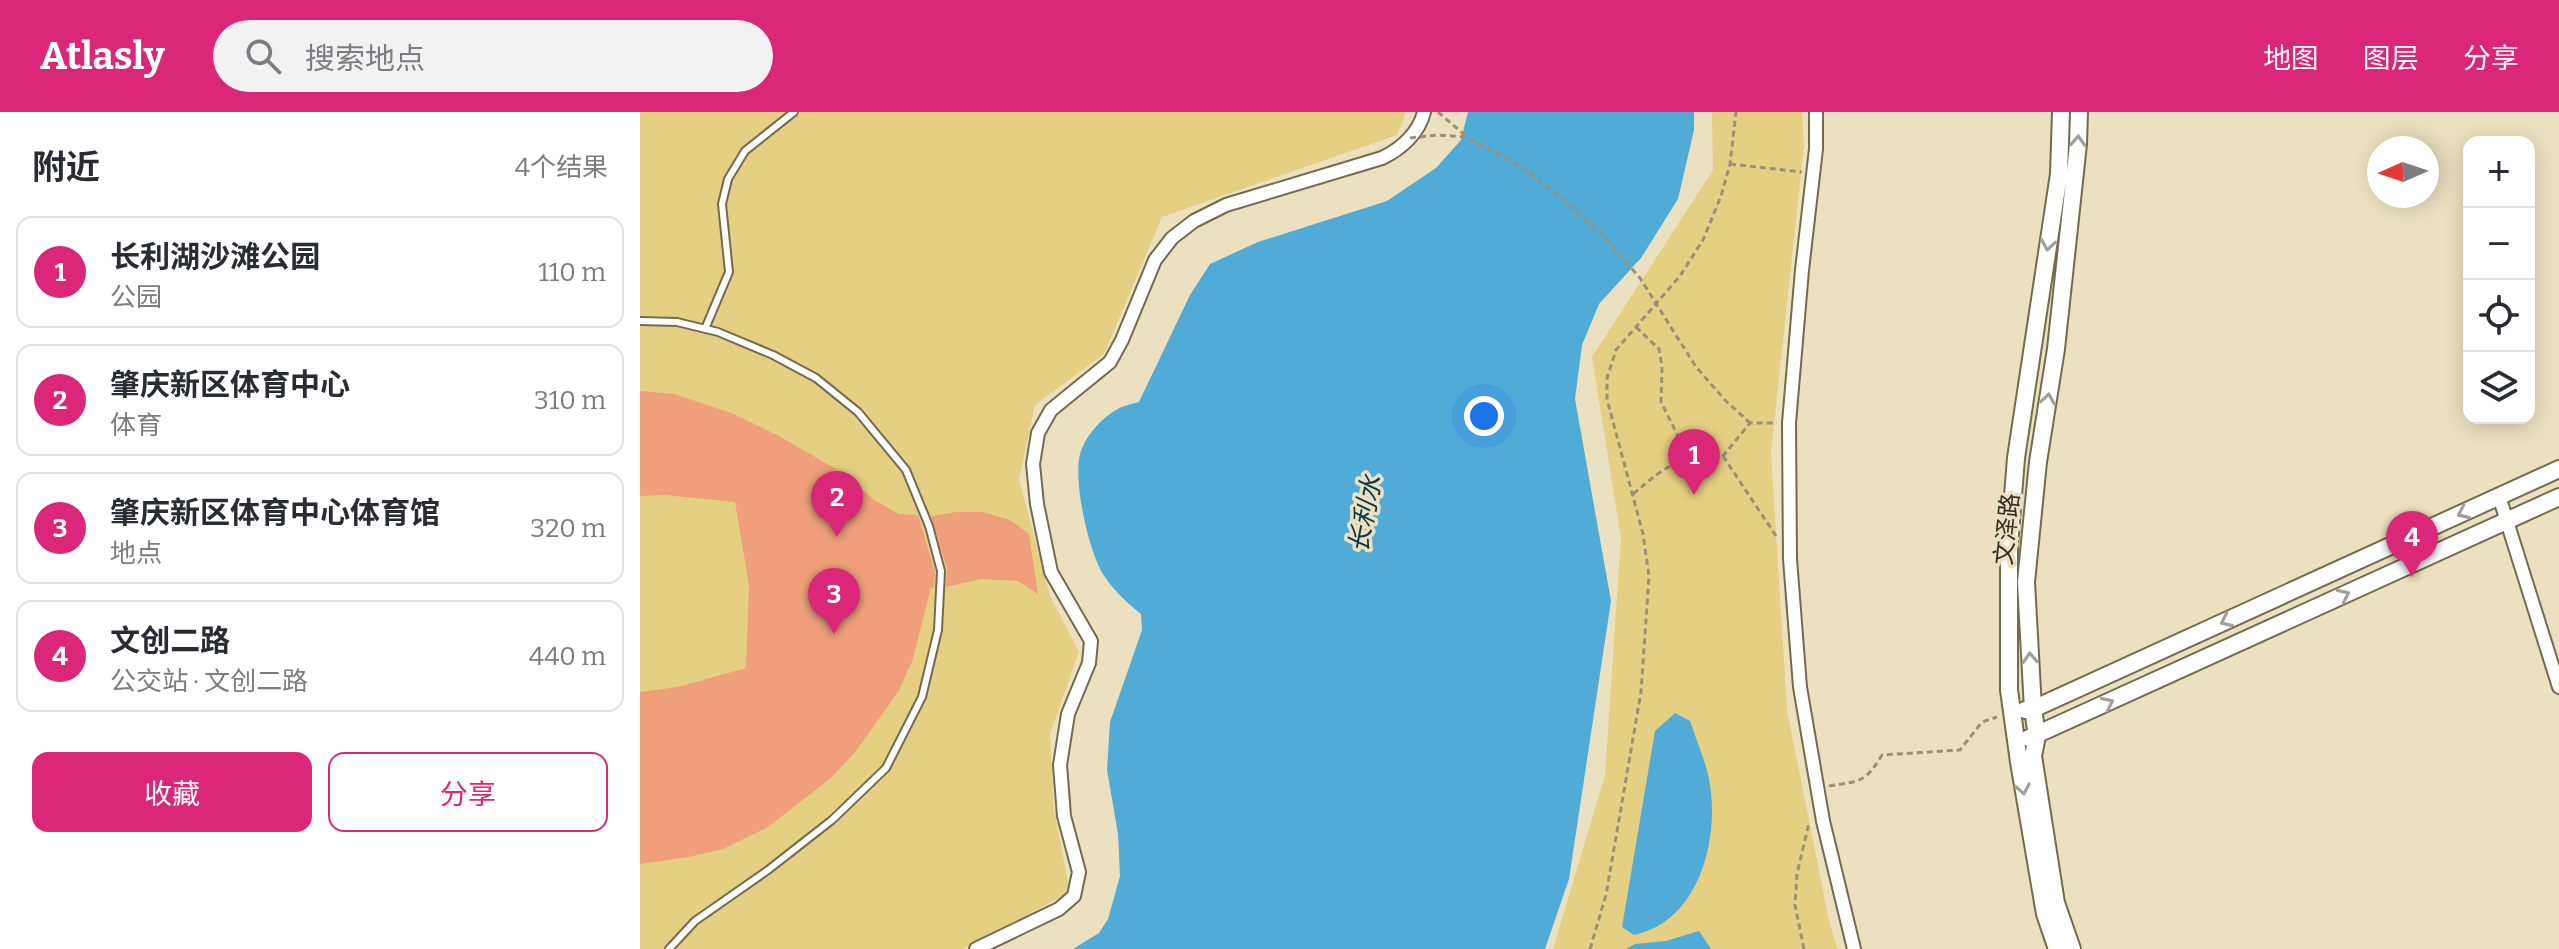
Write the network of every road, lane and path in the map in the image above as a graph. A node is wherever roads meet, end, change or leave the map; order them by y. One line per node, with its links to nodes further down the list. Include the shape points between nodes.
1 (794, 112): 14 (lane, via 745,151 728,179 722,204 729,272)
2 (1424, 112): 9 (street)
3 (1438, 112): 8 (path)
4 (1736, 112): 10 (path)
5 (1816, 112): 11 (street)
6 (2061, 112): 27 (street, 文泽路, one-way to 27, via 2059,174 2013,487)
7 (2079, 112): 26 (street, 文泽路, one-way to 7, via 2026,582)
8 (1467, 137): 9 (path, bridge); 15 (path, bridge, via 1522,167 1602,235 1640,278 1696,367)
9 (1410, 138): 33 (street, via 1382,158 1226,205 1172,238 1155,260 1110,362 1044,421 1033,464 1051,572 1091,641 1089,663 1068,714 1060,765 1064,816 1079,872 1074,896 1059,909)
10 (1730, 164): 11 (path); 13 (path, via 1703,240)
11 (1813, 173): 16 (street)
12 (640, 321): 14 (lane)
13 (1636, 327): 18 (path, via 1659,349 1661,402); 20 (path, via 1616,350 1607,378 1607,399)
14 (705, 329): 32 (lane, via 816,378 858,412 906,470 941,571 938,630 922,697 886,768 832,820 695,921)
15 (1750, 423): 16 (path); 17 (path)
16 (1789, 423): 24 (street)
17 (1723, 456): 18 (path); 24 (path)
18 (1689, 458): 20 (path, via 1667,466)
19 (2559, 469): 21 (street)
20 (1633, 494): 34 (path, via 1649,576 1641,692 1606,895)
21 (2499, 496): 23 (street); 26 (street, one-way to 26)
22 (2559, 497): 23 (street)
23 (2507, 521): 25 (street); 28 (street, one-way to 23)
24 (1790, 559): 30 (street, via 1800,687)
25 (2559, 687)
26 (2033, 709): 27 (street); 28 (street, 文泽路)
27 (2013, 712): 29 (street, 文泽路); 30 (path, via 1982,722 1960,750 1882,755 1870,775)
28 (2037, 736): 29 (street); 38 (street, 文泽路, via 2033,756 2056,903)
29 (2016, 741): 37 (street, 文泽路, one-way to 37, via 2045,914)
30 (1817, 788): 36 (street)
31 (1811, 816): 35 (path, via 1795,905)
32 (669, 949)
33 (976, 949)
34 (1590, 949)
35 (1804, 949)
36 (1854, 949)
37 (2057, 949)
38 (2072, 949)

